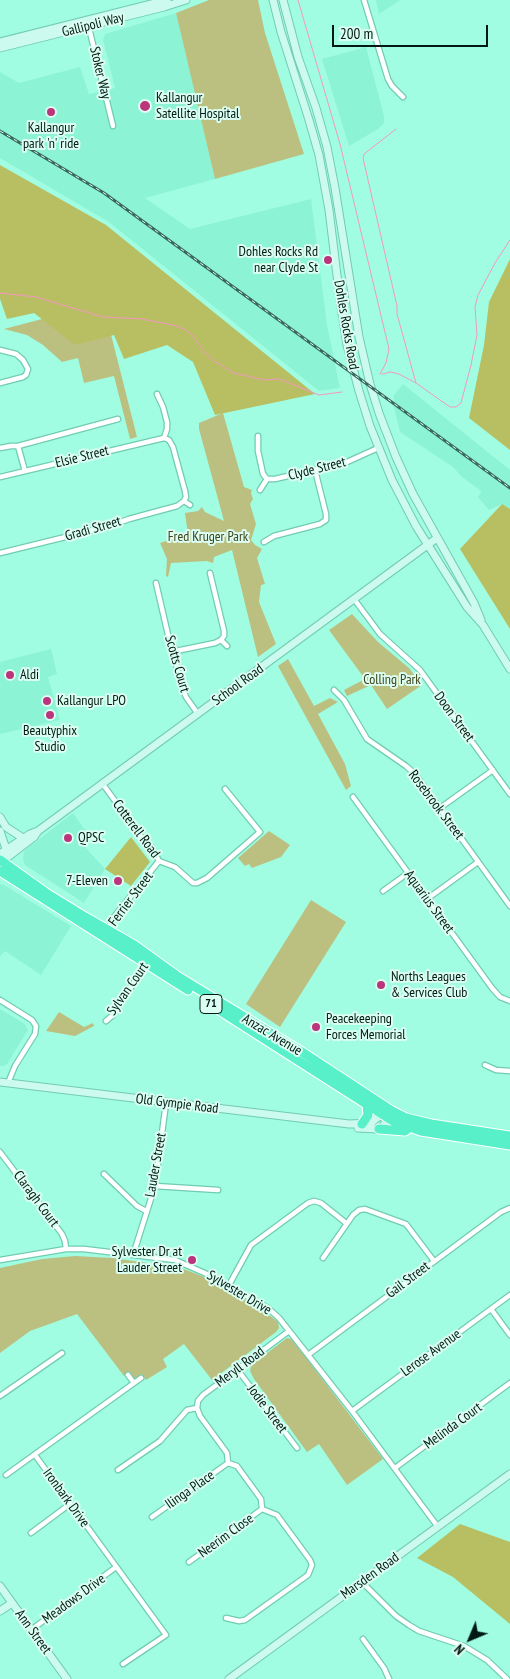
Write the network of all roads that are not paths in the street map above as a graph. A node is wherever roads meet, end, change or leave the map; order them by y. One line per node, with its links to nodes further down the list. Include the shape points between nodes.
1 (167, 0): 6 (main road, Gallipoli Way)
2 (186, 0): 6 (main road, Gallipoli Way)
3 (273, 0): 19 (main road, Dohles Rocks Road, via 318,155 328,201 347,345)
4 (283, 0): 27 (main road, Dohles Rocks Road, via 332,168 355,317 370,384 396,457)
5 (364, 0): 9 (street, via 388,79)
6 (88, 23): 7 (main road, Gallipoli Way); 8 (main road, Gallipoli Way); 10 (street, Stoker Way)
7 (0, 42)
8 (0, 48)
9 (403, 97)
10 (113, 126)
11 (0, 350): 12 (street, via 20,356 28,371 22,378)
12 (0, 383)
13 (157, 394): 16 (street, via 167,422)
14 (118, 420): 17 (street)
15 (258, 436): 23 (street, via 262,472)
16 (164, 438): 21 (street, Elsie Street); 25 (street, via 173,447 185,491)
17 (18, 446): 18 (street); 21 (street)
18 (0, 448)
19 (378, 448): 20 (street, Clyde Street, via 346,462); 29 (main road, Dohles Rocks Road)
20 (315, 470): 23 (street, Clyde Street); 28 (street, via 326,520)
21 (25, 471): 22 (street, Elsie Street)
22 (0, 477)
23 (267, 478): 24 (street)
24 (260, 490)
25 (184, 502): 26 (street); 30 (street, Gradi Street, via 106,527)
26 (190, 505)
27 (437, 538): 29 (main road, School Road); 34 (main road, Dohles Rocks Road)
28 (264, 542)
29 (427, 546): 33 (main road, School Road); 34 (main road, Dohles Rocks Road, via 467,607)
30 (0, 553)
31 (210, 573): 35 (street, via 224,630)
32 (156, 582): 37 (street, Scotts Court, via 169,639)
33 (354, 599): 40 (main road, School Road); 41 (street, Doon Street, via 378,631 418,668)
34 (483, 625): 38 (main road, Dohles Rocks Road)
35 (221, 640): 36 (street); 37 (street)
36 (227, 646)
37 (176, 651): 40 (street, Scotts Court, via 175,663 181,685)
38 (510, 669)
39 (334, 690): 46 (street, Rosebrook Street, via 344,700 364,736 412,770)
40 (198, 714): 42 (main road, School Road)
41 (493, 770): 44 (street, Doon Street); 46 (street)
42 (102, 783): 50 (main road, School Road, via 34,837); 52 (street, Cotterell Road)
43 (225, 789): 52 (street, Cotterell Road, via 260,832 200,882 193,883 175,867)
44 (510, 794)
45 (353, 797): 55 (street, Aquarius Street)
46 (440, 808): 53 (street, Rosebrook Street)
47 (0, 817): 50 (main road)
48 (0, 826): 50 (main road)
49 (0, 831): 51 (main road)
50 (24, 841): 51 (main road, School Road); 51 (main road, School Road)
51 (2, 857): 60 (highway, Anzac Avenue / 71)
52 (159, 861): 60 (street, Ferrier Street, via 114,917)
53 (478, 862): 58 (street); 59 (street, Rosebrook Street)
54 (0, 871): 56 (highway, Anzac Avenue / 71)
55 (408, 873): 57 (street); 58 (street, Aquarius Street)
56 (5, 878): 60 (highway, Anzac Avenue / 71)
57 (383, 891)
58 (427, 899): 63 (street, Aquarius Street, via 492,988 500,997)
59 (510, 906)
60 (106, 933): 61 (highway, Anzac Avenue / 71)
61 (148, 960): 64 (street, Sylvan Court); 65 (highway, Anzac Avenue / 71)
62 (0, 1000): 68 (street, via 32,1020 36,1026 35,1034)
63 (510, 1001)
64 (106, 1021)
65 (277, 1042): 70 (highway, Anzac Avenue / 71); 71 (highway, Anzac Avenue / 71)
66 (486, 1065): 67 (street)
67 (510, 1071)
68 (4, 1082): 69 (main road, Old Gympie Road)
69 (166, 1103): 72 (main road, Old Gympie Road); 79 (street, Lauder Street)
70 (367, 1104): 71 (highway, Anzac Avenue / 71); 72 (highway, via 368,1114)
71 (387, 1113): 72 (main road, via 371,1123); 73 (highway, Anzac Avenue / 71); 74 (main road, via 384,1125); 75 (highway, Anzac Avenue / 71, via 430,1124)
72 (358, 1124): 74 (main road, Old Gympie Road, via 359,1128)
73 (410, 1128): 74 (highway, via 405,1131); 76 (highway, Anzac Avenue / 71)
74 (379, 1129)
75 (510, 1136)
76 (510, 1145)
77 (0, 1152): 84 (street, Claragh Court, via 62,1234)
78 (104, 1174): 82 (street)
79 (155, 1186): 80 (street); 82 (street, Lauder Street)
80 (218, 1190)
81 (510, 1208): 88 (street, Gail Street)
82 (146, 1211): 85 (street, Lauder Street)
83 (346, 1224): 86 (street); 88 (street, via 359,1210 365,1209 398,1220 406,1224); 89 (street, via 320,1203 308,1203 251,1245)
84 (66, 1250): 85 (street, Sylvester Drive); 87 (street, Sylvester Drive)
85 (133, 1255): 89 (street, Sylvester Drive, via 175,1260)
86 (323, 1258)
87 (0, 1260)
88 (434, 1261): 95 (street, Gail Street)
89 (229, 1285): 92 (street, Sylvester Drive, via 268,1308)
90 (510, 1295): 91 (street, Lerose Avenue)
91 (491, 1309): 93 (street); 103 (street, Lerose Avenue)
92 (288, 1331): 95 (street, Sylvester Drive); 96 (street, Meryll Road)
93 (510, 1335)
94 (62, 1353): 101 (street)
95 (308, 1355): 103 (street, Sylvester Drive)
96 (237, 1369): 102 (street, Meryll Road, via 203,1394); 104 (street, Jodie Street)
97 (128, 1375): 99 (street)
98 (141, 1378): 99 (street, Ironbark Drive)
99 (134, 1383): 105 (street, Ironbark Drive)
100 (510, 1383): 107 (street, Melinda Court)
101 (0, 1396)
102 (197, 1408): 106 (street, via 227,1452); 108 (street, via 187,1410 160,1441)
103 (352, 1411): 107 (street, Sylvester Drive)
104 (297, 1448)
105 (35, 1455): 110 (street); 111 (street, Ironbark Drive)
106 (228, 1463): 112 (street, via 237,1466 261,1499); 113 (street, Ilinga Place)
107 (395, 1468): 114 (street, Sylvester Drive)
108 (118, 1470)
109 (510, 1474): 114 (main road, Marsden Road)
110 (6, 1475)
111 (70, 1504): 115 (street); 117 (street, Ironbark Drive)
112 (262, 1510): 116 (street, Neerim Close); 122 (street, via 277,1514 310,1560 312,1569 245,1620)
113 (152, 1517)
114 (438, 1526): 118 (main road, Marsden Road)
115 (31, 1533)
116 (189, 1562)
117 (116, 1567): 123 (street, Meadows Drive); 125 (street, Ironbark Drive, via 166,1635)
118 (362, 1582): 127 (main road, Marsden Road); 129 (street, via 409,1625 464,1646 487,1660)
119 (0, 1586): 120 (main road, Ann Street)
120 (12, 1603): 121 (main road); 123 (main road, Ann Street)
121 (0, 1611)
122 (226, 1618)
123 (31, 1630): 126 (main road, Ann Street)
124 (363, 1638): 128 (street)
125 (123, 1664)
126 (67, 1679)
127 (229, 1679)
128 (390, 1679)
129 (507, 1679)

